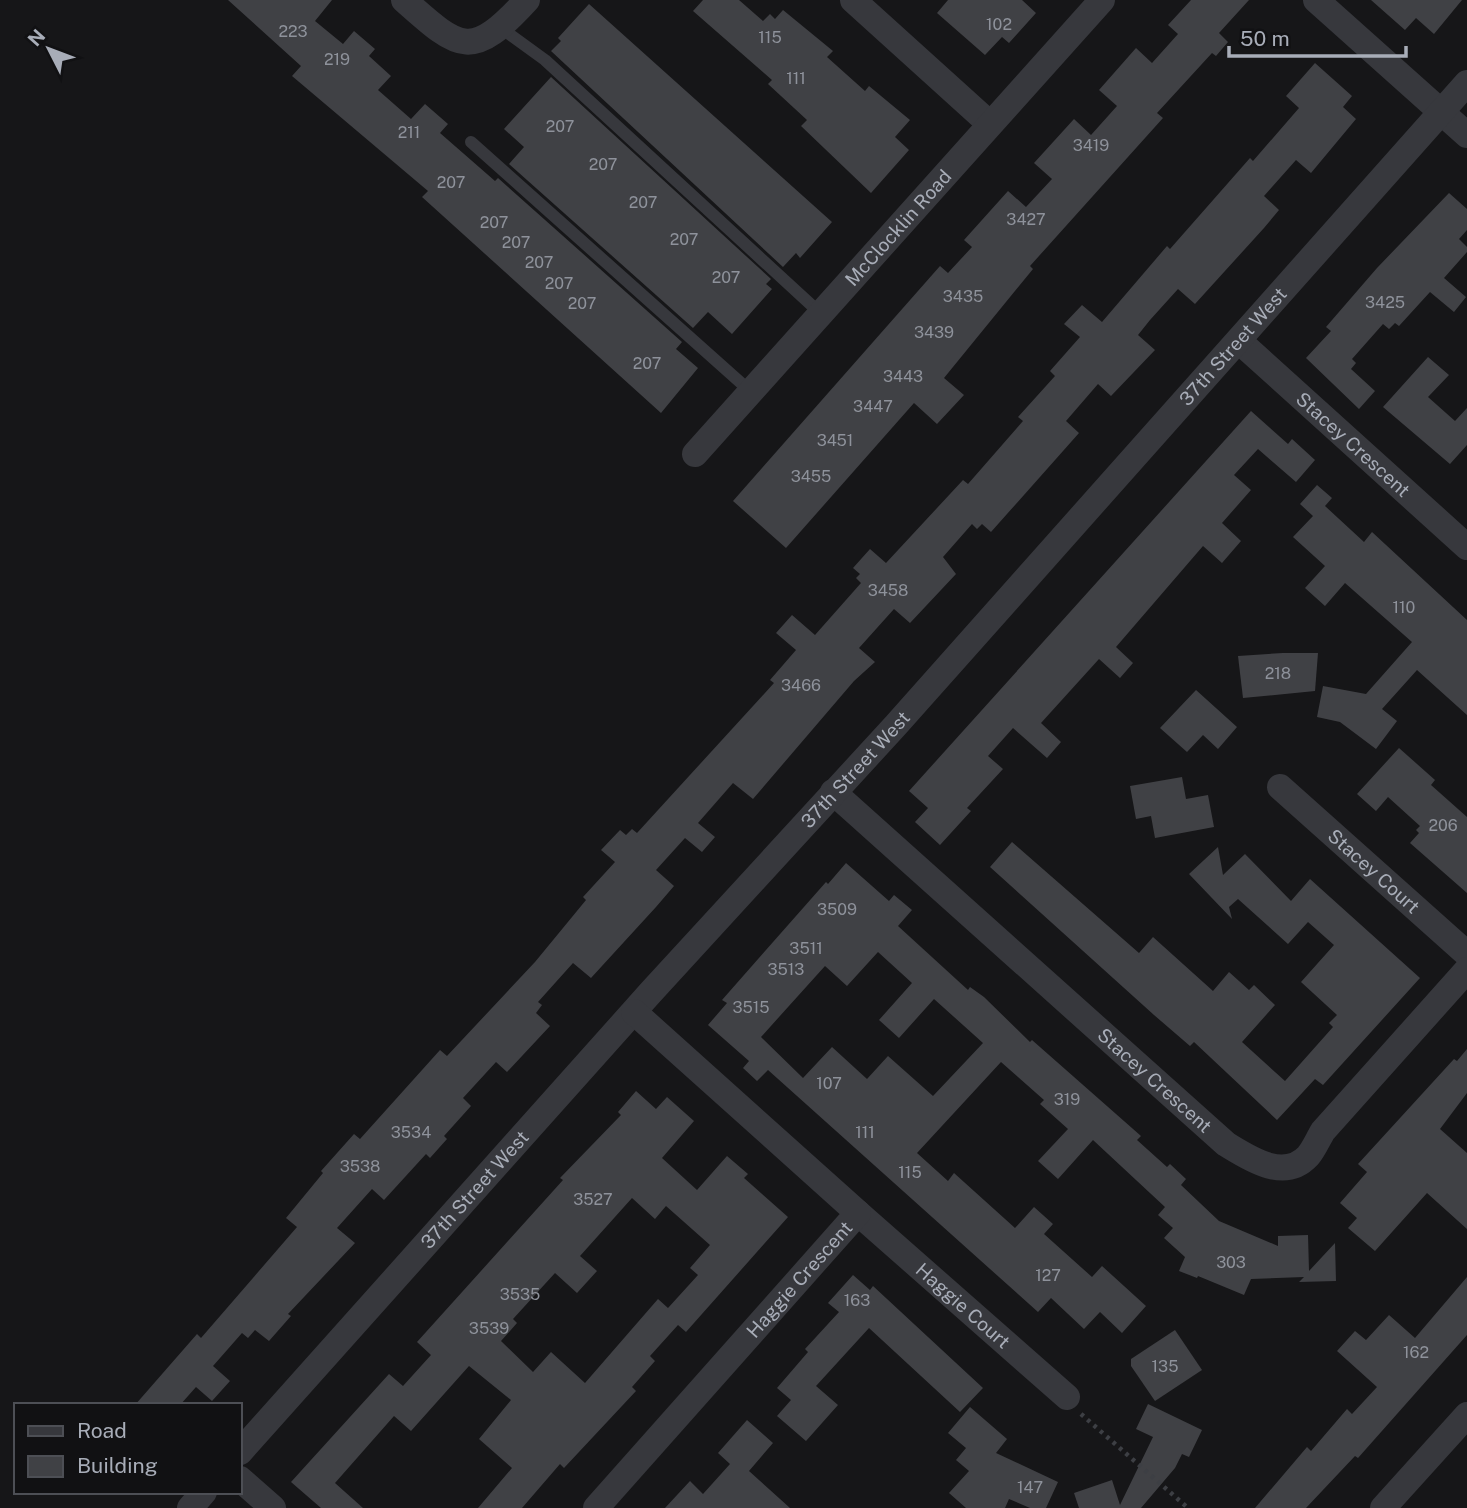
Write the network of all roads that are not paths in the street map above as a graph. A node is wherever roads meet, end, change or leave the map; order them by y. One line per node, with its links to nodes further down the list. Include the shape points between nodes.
1 (404, 0): 6 (street, via 450,38 469,44)
2 (527, 0): 6 (street)
3 (853, 0): 9 (street)
4 (1102, 0): 9 (street, McClocklin Road)
5 (1316, 0): 8 (street)
6 (501, 28): 12 (lane, via 545,60)
7 (1467, 83): 8 (street, 37th Street West)
8 (1441, 112): 10 (street); 13 (street, 37th Street West)
9 (989, 124): 12 (street, McClocklin Road)
10 (1467, 135)
11 (471, 142): 14 (lane)
12 (820, 313): 14 (street, McClocklin Road)
13 (1238, 341): 16 (street, Stacey Crescent); 18 (street, 37th Street West)
14 (750, 391): 15 (street, McClocklin Road)
15 (695, 454)
16 (1467, 547)
17 (1280, 787): 19 (street, Stacey Court)
18 (833, 793): 20 (street, Stacey Crescent, via 1226,1144 1269,1168 1289,1166 1307,1157 1323,1131); 21 (street, 37th Street West)
19 (1467, 954)
20 (1467, 970)
21 (634, 1012): 22 (street, Haggie Crescent); 25 (street, 37th Street West)
22 (858, 1213): 23 (street, Haggie Court); 30 (street, Haggie Crescent)
23 (1066, 1397)
24 (1467, 1415): 31 (street)
25 (242, 1450)
26 (242, 1481): 29 (street)
27 (202, 1494): 28 (street)
28 (190, 1508)
29 (273, 1508)
30 (596, 1508)
31 (1383, 1508)

